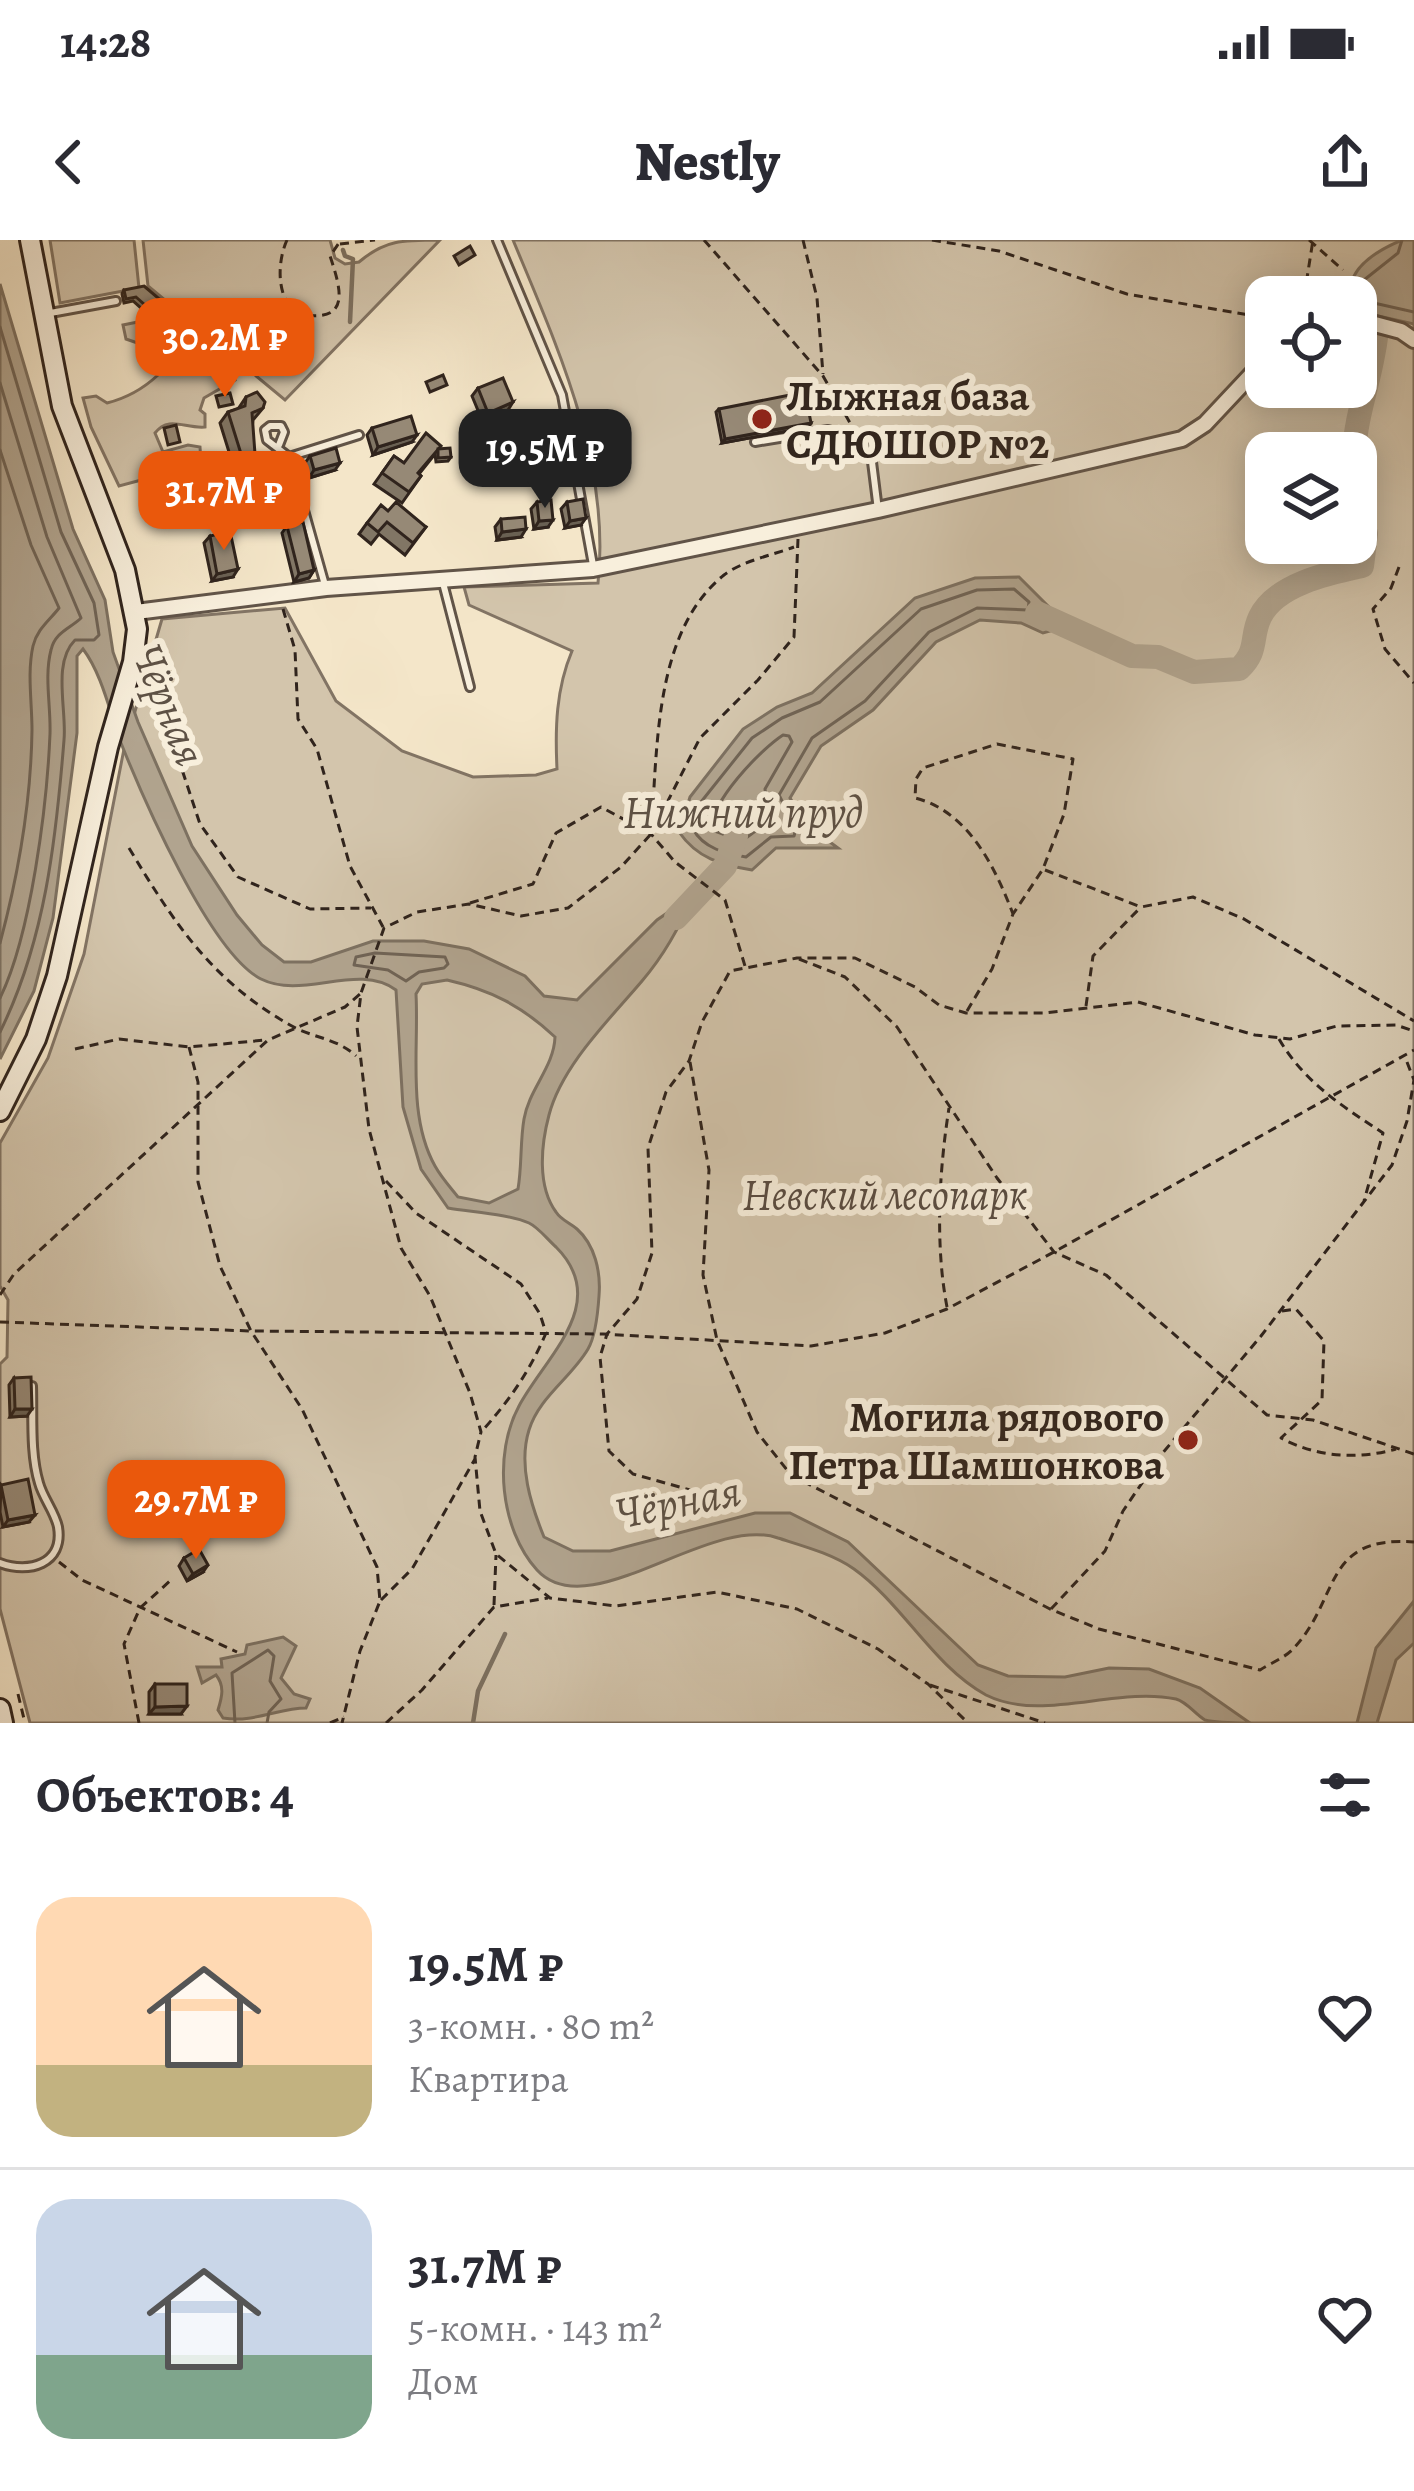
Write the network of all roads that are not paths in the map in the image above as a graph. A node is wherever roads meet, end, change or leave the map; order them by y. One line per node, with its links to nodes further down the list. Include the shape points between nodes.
1 (30, 240): 4 (main road)
2 (497, 240): 13 (lane, via 562,395)
3 (116, 301): 4 (lane)
4 (42, 315): 16 (main road, via 62,406)
5 (1377, 325): 6 (street)
6 (1414, 340)
7 (1245, 381): 12 (street, via 1182,440)
8 (359, 435): 11 (lane)
9 (755, 442): 12 (lane, via 828,430 860,440)
10 (279, 446): 11 (lane)
11 (289, 457): 15 (lane)
12 (878, 510): 13 (street)
13 (593, 569): 14 (street)
14 (442, 580): 15 (street); 17 (lane)
15 (326, 588): 16 (street)
16 (136, 611): 18 (main road, via 136,646 57,976)
17 (470, 687)
18 (0, 1111)
19 (32, 1386): 20 (lane, via 39,1485 58,1524 58,1544 52,1558 21,1569)
20 (0, 1563)
21 (0, 1709): 22 (main road)
22 (3, 1723)

